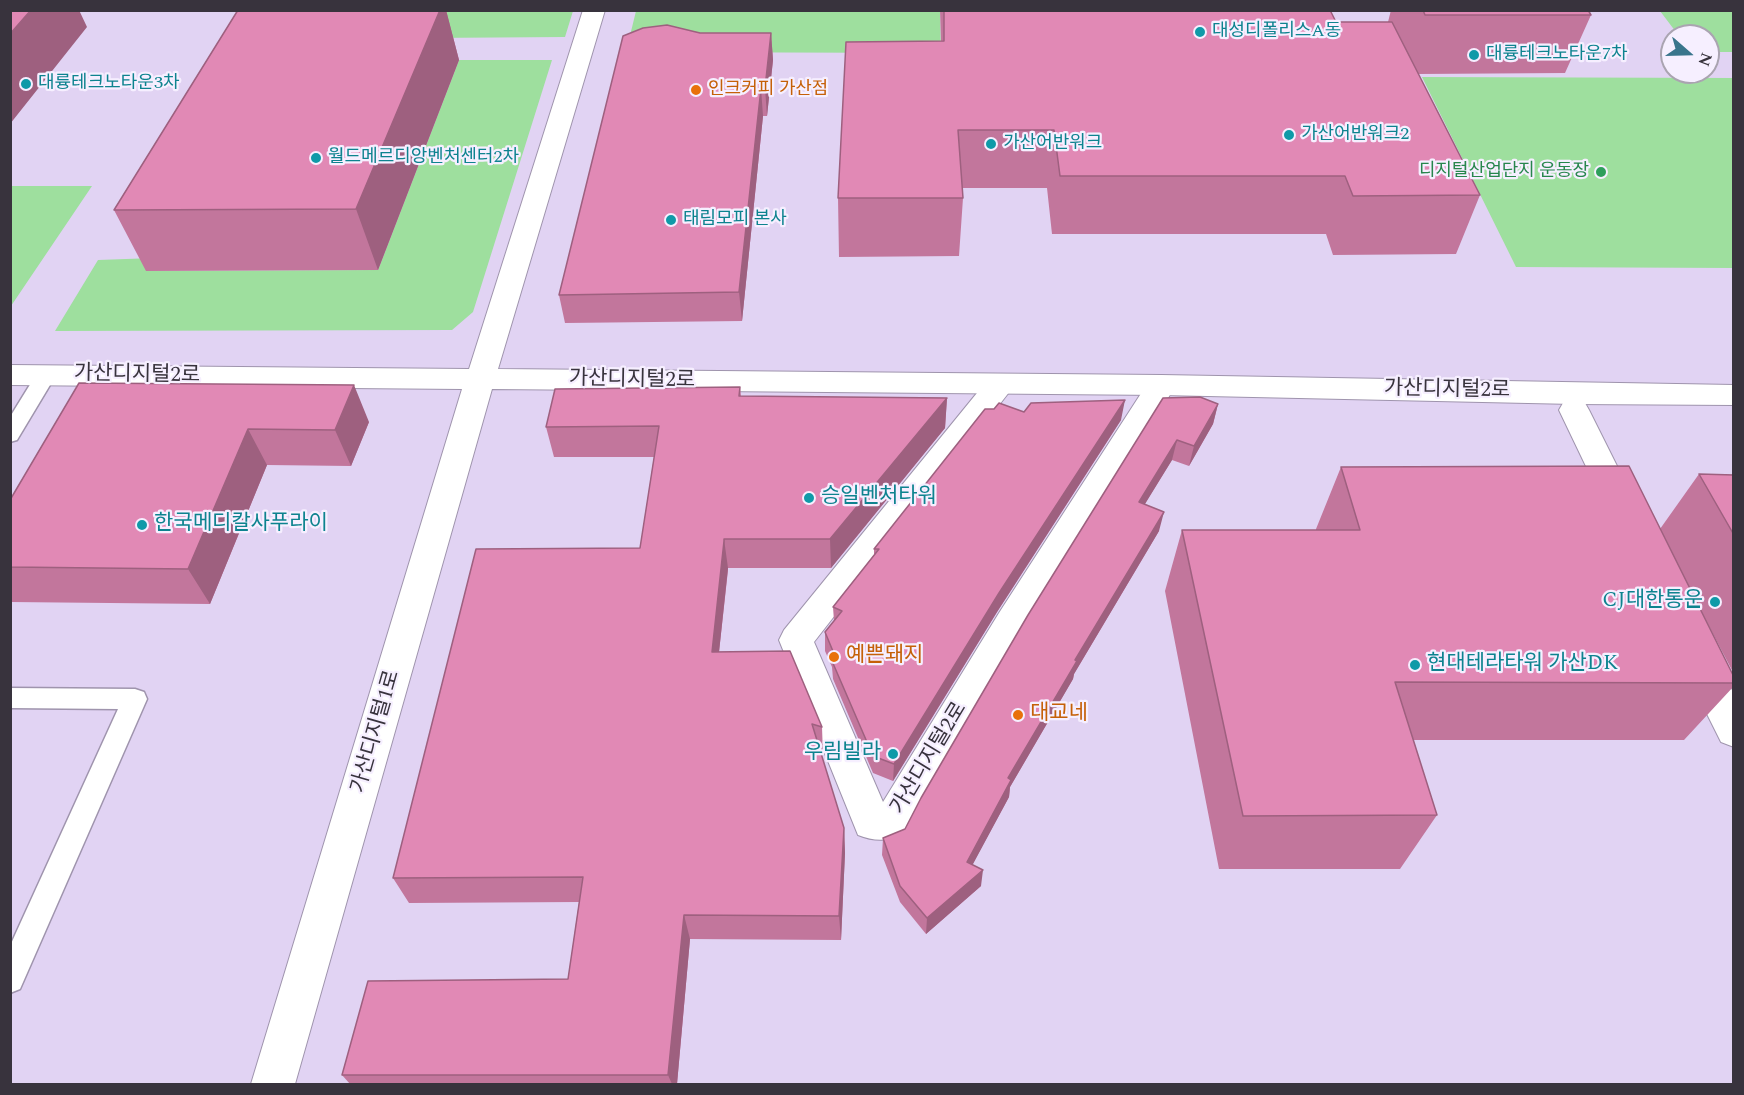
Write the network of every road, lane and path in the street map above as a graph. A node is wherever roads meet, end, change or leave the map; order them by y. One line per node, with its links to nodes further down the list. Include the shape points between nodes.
1 (594, 10): 4 (street)
2 (10, 375): 3 (street, 가산디지털2로)
3 (46, 375): 4 (street, 가산디지털2로); 9 (lane)
4 (480, 379): 5 (street, 가산디지털2로); 15 (street, 가산디지털1로)
5 (1000, 384): 6 (street, 가산디지털2로); 6 (street, 가산디지털2로, via 796,640 872,823 892,822)
6 (1161, 385): 7 (street, 가산디지털2로)
7 (1734, 394)
8 (1574, 411): 10 (street)
9 (10, 435)
10 (1632, 528)
11 (1686, 635): 13 (street)
12 (10, 698): 14 (lane, via 135,699)
13 (1734, 731)
14 (10, 979)
15 (273, 1084)

